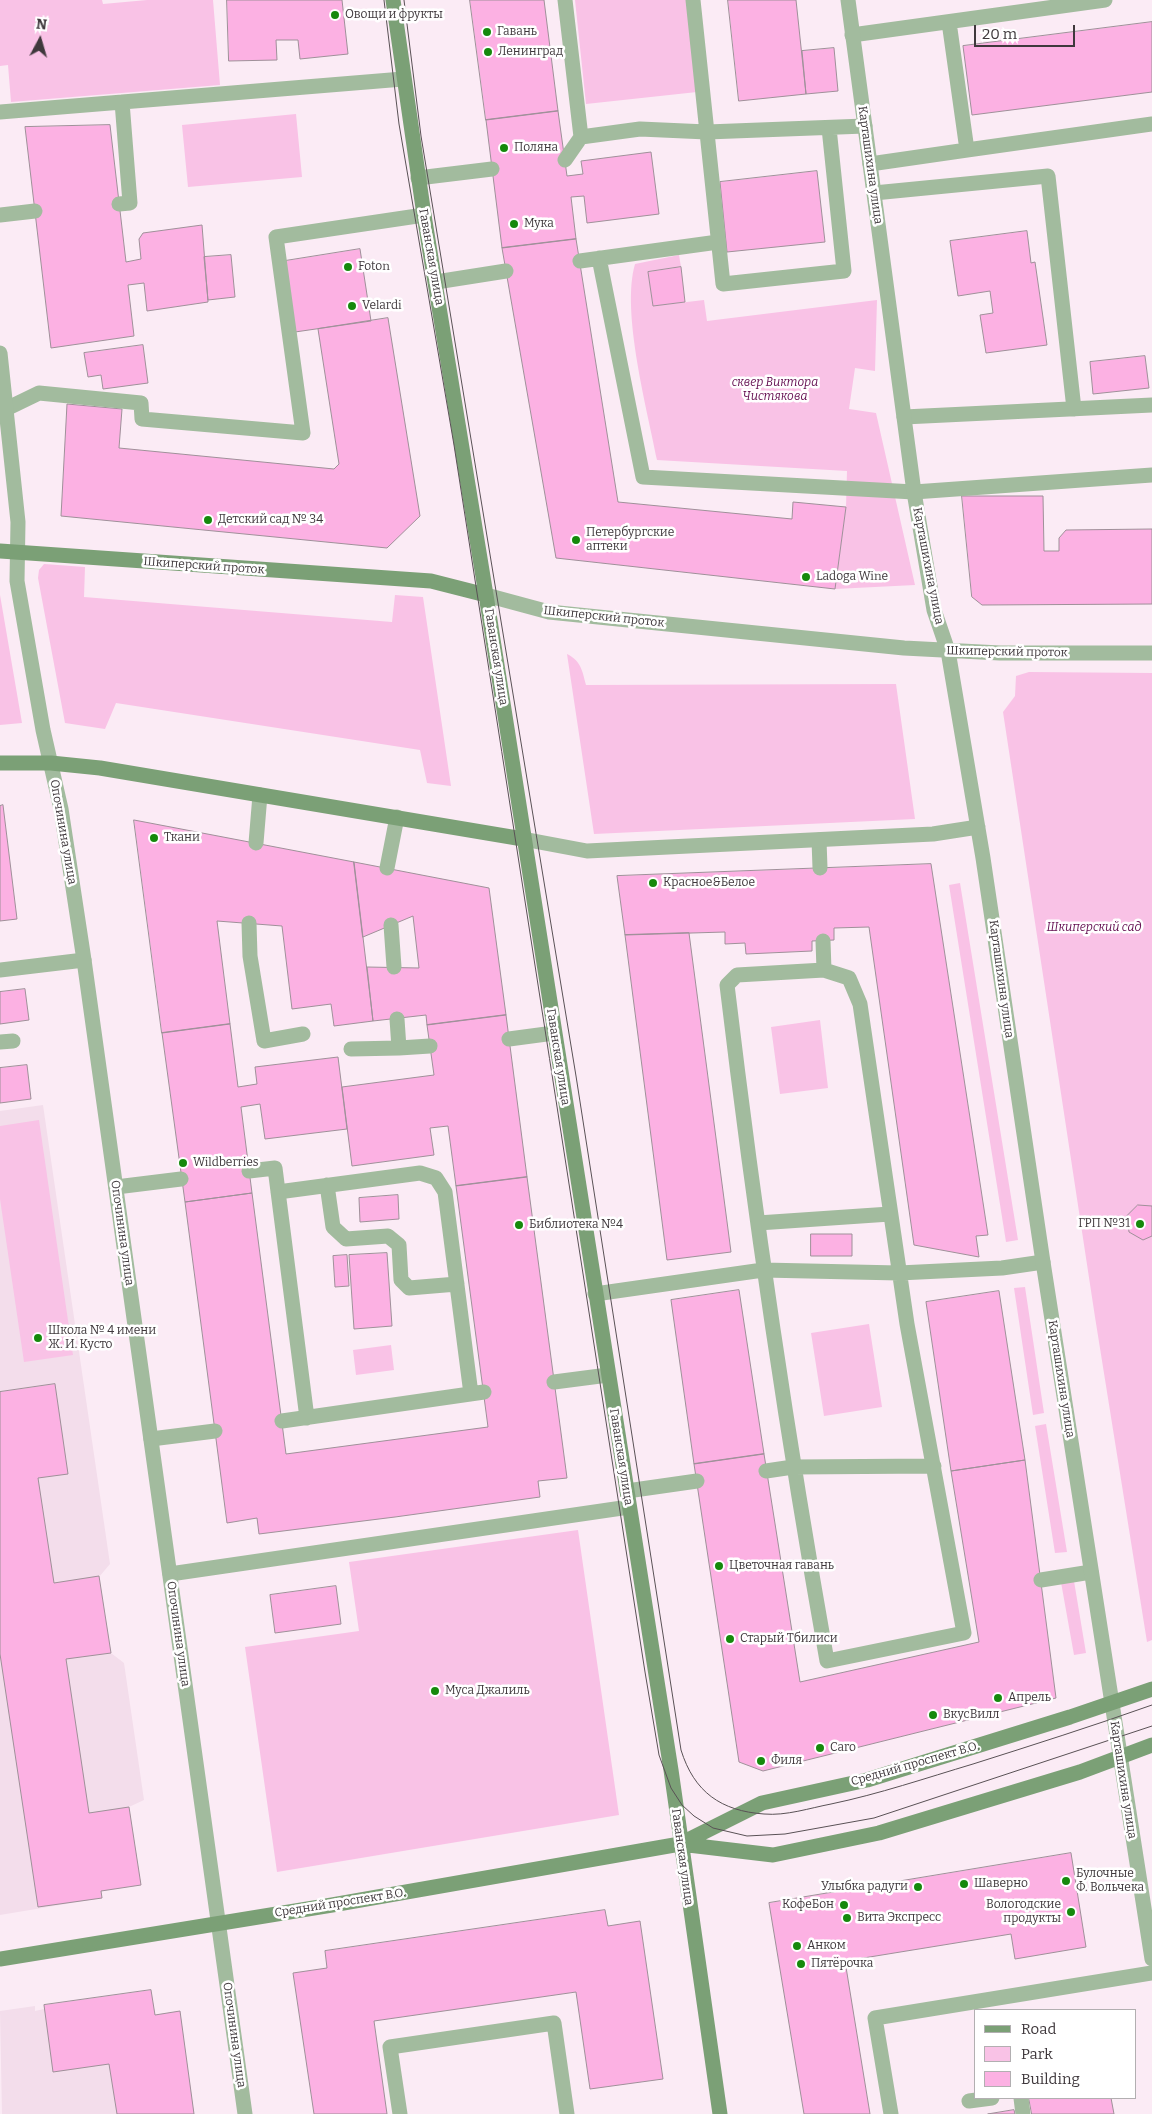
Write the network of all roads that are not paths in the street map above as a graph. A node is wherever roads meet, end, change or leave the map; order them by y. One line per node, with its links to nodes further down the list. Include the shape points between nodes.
1 (393, 0): 8 (main road, Гаванская улица)
2 (564, 0): 15 (street)
3 (693, 0): 14 (street)
4 (848, 0): 7 (street, Карташихина улица)
5 (1105, 0): 6 (street)
6 (949, 22): 7 (street); 16 (street)
7 (852, 35): 12 (street, Карташихина улица)
8 (403, 79): 9 (street); 20 (main road, Гаванская улица)
9 (122, 102): 10 (street); 22 (street, via 130,203)
10 (0, 112)
11 (1152, 124): 16 (street)
12 (865, 126): 13 (street); 18 (street, Карташихина улица)
13 (829, 128): 14 (street); 26 (street, via 844,271 723,284)
14 (707, 132): 15 (street, via 640,129); 26 (street)
15 (581, 137): 17 (street)
16 (967, 150): 18 (street)
17 (565, 160)
18 (870, 164): 21 (street, Карташихина улица)
19 (492, 169): 20 (street)
20 (418, 178): 25 (main road, Гаванская улица)
21 (874, 193): 34 (street, via 1048,176); 35 (street, Карташихина улица)
22 (119, 204)
23 (35, 211): 24 (street)
24 (0, 215)
25 (424, 216): 30 (main road, Гаванская улица); 33 (street, via 276,237 303,433 142,419 141,403 39,393)
26 (718, 242): 27 (street)
27 (599, 258): 28 (street); 37 (street, via 643,477)
28 (580, 261)
29 (506, 271): 30 (street)
30 (436, 282): 40 (main road, Гаванская улица)
31 (0, 353): 33 (street, Опочинина улица)
32 (1152, 405): 34 (street)
33 (3, 409): 39 (street, Опочинина улица, via 18,522)
34 (1074, 409): 35 (street)
35 (904, 417): 37 (street, Карташихина улица)
36 (1152, 475): 37 (street)
37 (914, 492): 41 (street, Карташихина улица, via 934,610)
38 (0, 550): 39 (main road, Шкиперский проток)
39 (18, 552): 40 (main road, Шкиперский проток, via 431,581); 43 (street, Опочинина улица, via 17,580)
40 (486, 595): 41 (street, Шкиперский проток, via 549,612); 48 (main road, Гаванская улица)
41 (948, 651): 42 (street, Шкиперский проток); 47 (street, Карташихина улица)
42 (1152, 653)
43 (51, 762): 44 (main road); 45 (main road); 56 (street, Опочинина улица)
44 (0, 763)
45 (260, 795): 46 (main road); 50 (street)
46 (396, 818): 48 (main road); 51 (street)
47 (978, 827): 49 (street, via 933,834); 74 (street, Карташихина улица)
48 (524, 839): 49 (street, via 587,851); 61 (main road, Гаванская улица)
49 (819, 840): 52 (street)
50 (256, 843)
51 (387, 868)
52 (820, 868)
53 (249, 923): 62 (street, via 250,956 264,1041)
54 (391, 925): 57 (street)
55 (823, 941): 59 (street)
56 (84, 960): 58 (street); 70 (street, Опочинина улица)
57 (394, 968)
58 (0, 970)
59 (824, 970): 72 (street, via 849,978 860,1004); 73 (street, via 737,975 727,985)
60 (398, 1019): 65 (street)
61 (554, 1033): 63 (street); 78 (main road, Гаванская улица)
62 (303, 1034)
63 (509, 1039)
64 (430, 1046): 65 (street)
65 (400, 1048): 66 (street)
66 (351, 1049)
67 (249, 1171): 71 (street, via 275,1168)
68 (181, 1179): 70 (street)
69 (327, 1185): 71 (street); 77 (street, via 332,1227 346,1238 388,1236 399,1245 401,1280 410,1288); 77 (street, via 420,1173 436,1178 445,1192)
70 (116, 1187): 84 (street, Опочинина улица)
71 (278, 1192): 81 (street)
72 (890, 1214): 73 (street); 76 (street)
73 (758, 1223): 75 (street)
74 (1042, 1262): 76 (street, via 1002,1268); 91 (street, Карташихина улица)
75 (763, 1270): 76 (street); 78 (street); 86 (street)
76 (899, 1273): 85 (street)
77 (457, 1284): 81 (street, via 478,1393)
78 (595, 1294): 79 (main road, Гаванская улица)
79 (608, 1375): 80 (street); 89 (main road, Гаванская улица)
80 (554, 1382)
81 (307, 1418): 82 (street)
82 (282, 1421)
83 (215, 1431): 84 (street)
84 (151, 1440): 92 (street, Опочинина улица)
85 (934, 1466): 86 (street); 86 (street, via 964,1593 964,1633 827,1661)
86 (793, 1467): 87 (street)
87 (766, 1471)
88 (697, 1481): 89 (street)
89 (627, 1491): 90 (main road, Гаванская улица)
90 (629, 1507): 92 (street); 98 (main road, Гаванская улица)
91 (1091, 1572): 93 (street); 95 (street, Карташихина улица)
92 (170, 1574): 100 (street, Опочинина улица)
93 (1040, 1580)
94 (1152, 1689): 95 (main road, Средний проспект В.О.)
95 (1111, 1702): 97 (street, Карташихина улица); 98 (main road, Средний проспект В.О., via 867,1780 762,1802)
96 (1152, 1745): 97 (main road, Средний проспект В.О.)
97 (1120, 1757): 98 (main road, Средний проспект В.О., via 878,1833 773,1855); 99 (street, Карташихина улица)
98 (680, 1844): 100 (main road, Средний проспект В.О.); 110 (main road, Гаванская улица)
99 (1148, 1911): 102 (street, Карташихина улица)
100 (218, 1923): 101 (main road, Средний проспект В.О.); 107 (street, Опочинина улица)
101 (0, 1959)
102 (1152, 1959)
103 (1152, 1973): 111 (street, via 876,2018)
104 (984, 2099): 106 (street)
105 (1021, 2099): 112 (street)
106 (968, 2101)
107 (245, 2114)
108 (400, 2114): 109 (street, via 390,2047 554,2023)
109 (567, 2114)
110 (720, 2114)
111 (891, 2114)
112 (1023, 2114)

